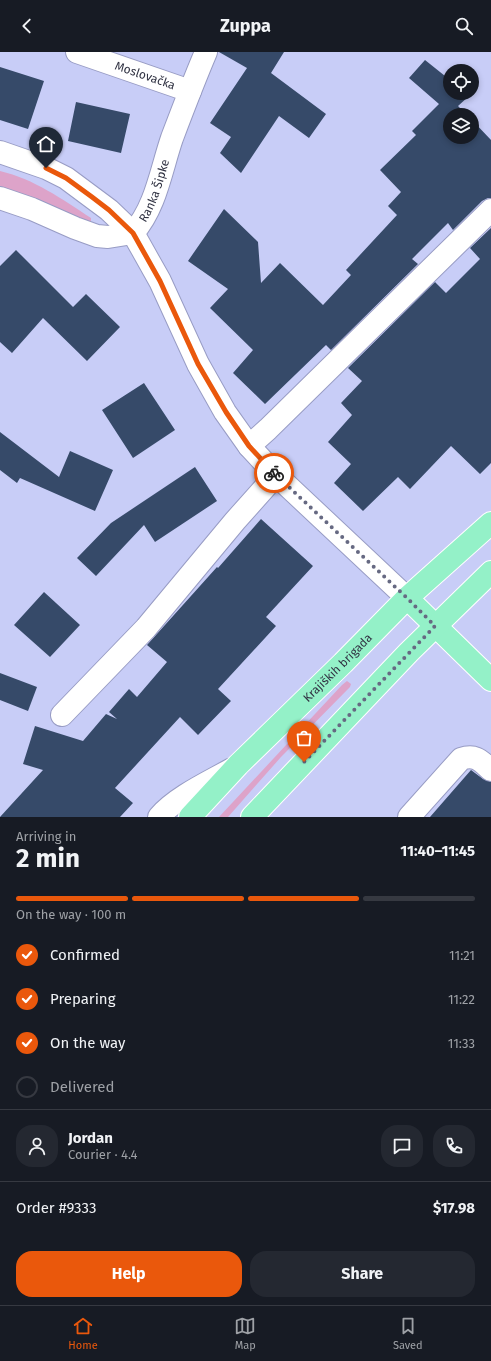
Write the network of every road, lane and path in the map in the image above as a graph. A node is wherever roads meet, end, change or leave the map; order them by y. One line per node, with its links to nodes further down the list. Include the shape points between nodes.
1 (77, 52): 3 (street, Moslovačka)
2 (206, 52): 3 (street, Ranka Šipke)
3 (190, 91): 7 (street, Ranka Šipke, via 148,213)
4 (0, 152): 7 (street, via 66,178 109,210)
5 (0, 198): 7 (street, via 97,236)
6 (491, 210): 8 (street)
7 (133, 233): 8 (street, Ranka Šipke, via 160,281 198,364)
8 (249, 446): 9 (street, Ranka Šipke)
9 (276, 475): 12 (street, Ranka Šipke); 15 (street, via 146,628)
10 (491, 523): 12 (main road, Krajiških brigada)
11 (491, 572): 13 (main road)
12 (407, 598): 13 (main road, Ranka Šipke); 16 (main road, Krajiških brigada)
13 (435, 626): 14 (main road, Ranka Šipke); 20 (main road)
14 (491, 680)
15 (62, 715)
16 (238, 765): 18 (street, via 177,801); 19 (main road, Krajiških brigada)
17 (485, 765): 21 (street, via 469,756 461,759)
18 (159, 817)
19 (190, 817)
20 (252, 817)
21 (409, 817)

